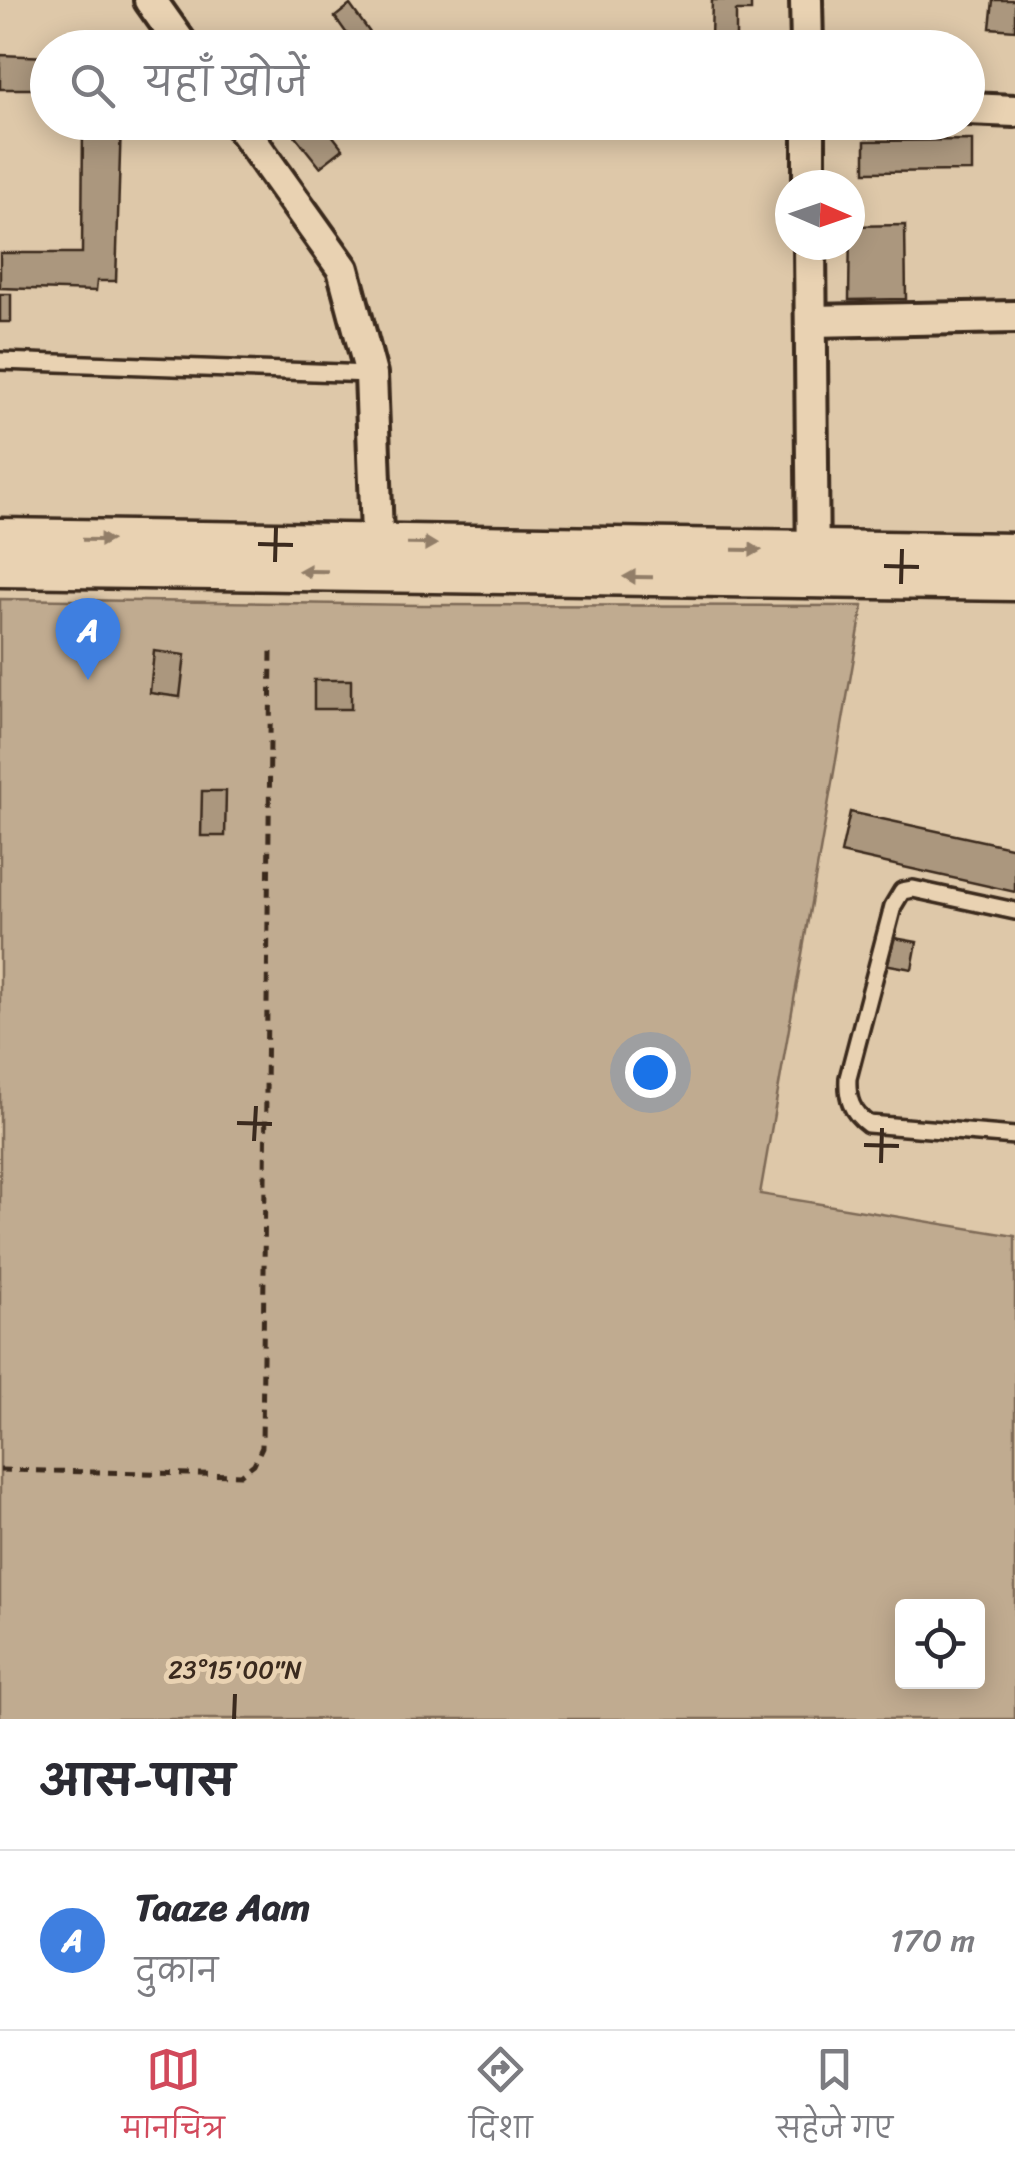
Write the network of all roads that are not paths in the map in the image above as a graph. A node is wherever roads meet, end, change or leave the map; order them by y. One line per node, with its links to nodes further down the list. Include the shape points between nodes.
1 (150, 0): 3 (street)
2 (806, 0): 4 (street)
3 (171, 30)
4 (807, 30)
5 (985, 110): 6 (street)
6 (1015, 111)
7 (251, 140): 14 (street, via 343,269)
8 (809, 140): 9 (street)
9 (810, 170)
10 (810, 260): 12 (street)
11 (1015, 317): 12 (street)
12 (811, 320): 18 (street)
13 (0, 361): 14 (lane)
14 (372, 374): 17 (street)
15 (0, 538): 17 (street, one-way to 17)
16 (1015, 553): 18 (street)
17 (378, 558): 18 (street); 19 (street, one-way to 19)
18 (813, 565): 20 (street)
19 (0, 566)
20 (1015, 581)
21 (1015, 911): 22 (lane, via 902,891 847,1096 868,1124)
22 (1015, 1136)

